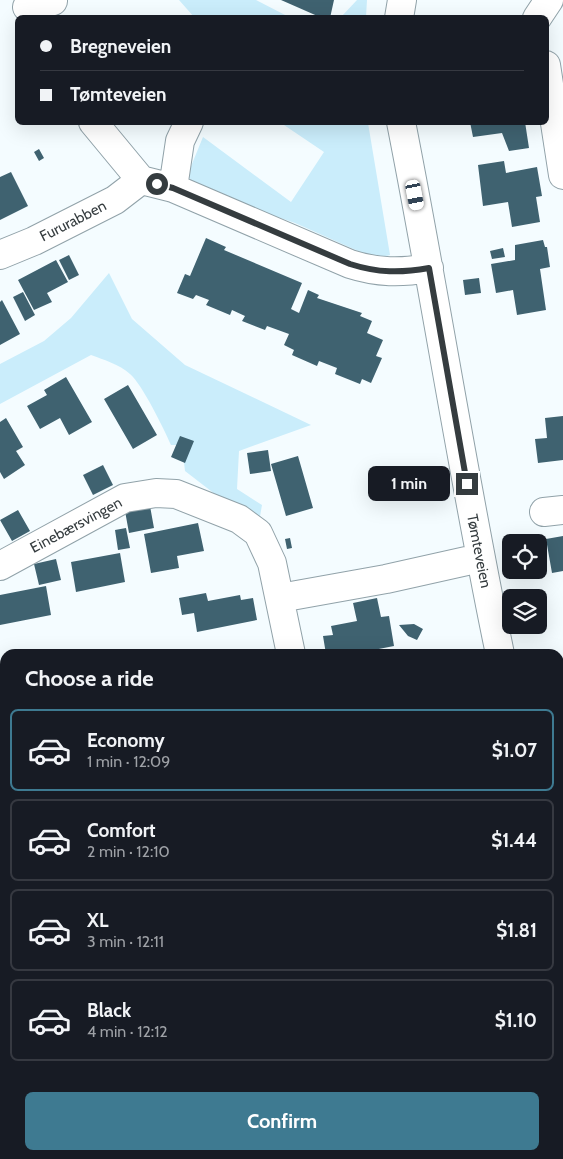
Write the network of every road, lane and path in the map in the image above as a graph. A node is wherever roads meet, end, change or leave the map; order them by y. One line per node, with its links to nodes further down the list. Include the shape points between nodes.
1 (402, 0): 3 (street)
2 (550, 0): 4 (street)
3 (400, 15)
4 (539, 15)
5 (549, 84): 9 (street)
6 (95, 125): 10 (street)
7 (188, 125): 11 (street, via 180,141)
8 (402, 125): 13 (street, Tømteveien)
9 (563, 175)
10 (141, 180): 11 (street); 12 (street, Fururabben, via 115,200)
11 (173, 188): 13 (street, via 350,264 393,273)
12 (0, 255)
13 (429, 268): 14 (street, Tømteveien)
14 (480, 558): 16 (street, via 369,576); 18 (street, Tømteveien)
15 (0, 566): 16 (street, Einebærsvingen, via 124,498 156,493 176,494 239,519 258,533 272,563)
16 (280, 598): 17 (street, Einebærsvingen)
17 (290, 649)
18 (499, 649)

